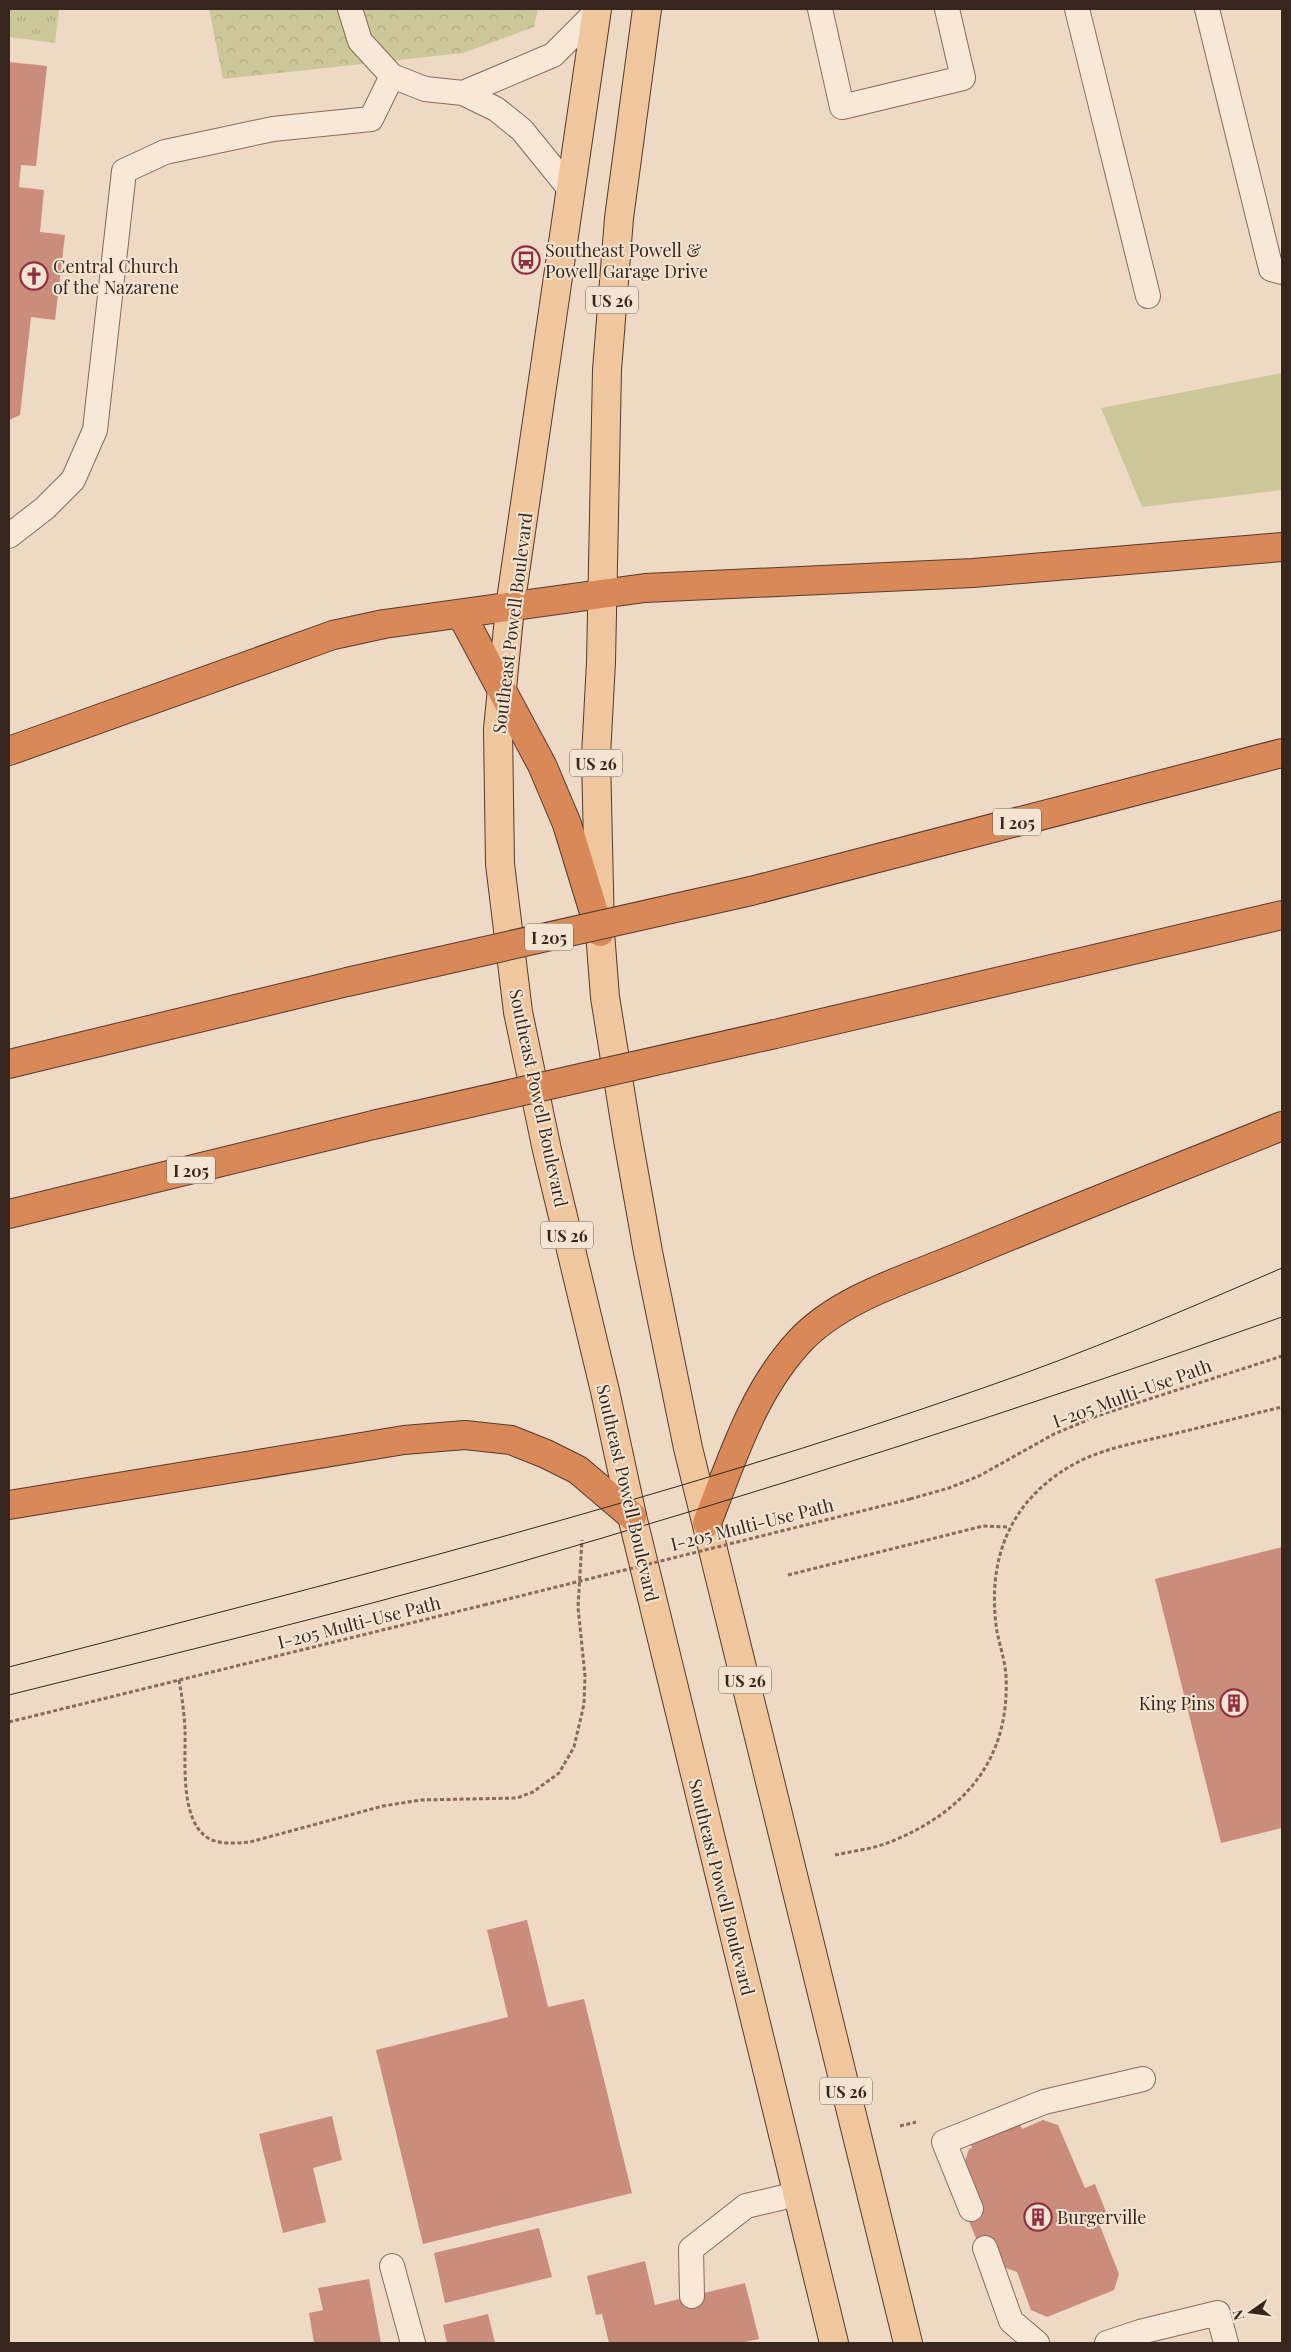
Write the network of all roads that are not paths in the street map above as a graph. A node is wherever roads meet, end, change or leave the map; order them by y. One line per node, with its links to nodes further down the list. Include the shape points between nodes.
1 (350, 9): 8 (lane, via 360,41)
2 (647, 9): 15 (main road, US 26, via 619,218 607,370)
3 (820, 9): 4 (lane, via 842,107 964,78)
4 (947, 9)
5 (1077, 9): 12 (lane)
6 (1207, 9): 11 (lane, via 1271,269)
7 (596, 10): 9 (lane, via 554,55); 10 (main road, Southeast Powell Boulevard / US 26)
8 (392, 76): 9 (lane, via 425,89); 13 (lane, via 371,119 273,129 165,152 124,172 95,430 73,480 45,508)
9 (462, 93): 10 (lane, via 496,109 522,130)
10 (569, 188): 16 (main road, Southeast Powell Boulevard / US 26)
11 (1282, 272)
12 (1148, 296)
13 (9, 536)
14 (1282, 547): 15 (highway, via 973,573 645,588)
15 (602, 594): 16 (highway); 22 (main road, US 26, via 596,756)
16 (510, 606): 17 (highway); 18 (main road, Southeast Powell Boulevard / US 26)
17 (461, 614): 18 (highway); 19 (highway, via 384,624 333,635)
18 (502, 690): 22 (highway, via 542,765 567,824); 27 (main road, Southeast Powell Boulevard / US 26, via 498,729 500,864 518,1012)
19 (9, 751)
20 (1282, 753): 23 (highway, I 205, bridge, via 751,891 347,982)
21 (1282, 915): 25 (highway, I 205, bridge, via 373,1125)
22 (600, 932): 28 (main road, US 26, via 605,997 632,1163 671,1368)
23 (9, 1064)
24 (1282, 1126): 28 (highway, via 851,1302 824,1320 799,1342 767,1383)
25 (9, 1214)
26 (9, 1505): 27 (highway, via 404,1440 465,1435 511,1440 546,1454 578,1470)
27 (632, 1516): 30 (main road, Southeast Powell Boulevard / US 26)
28 (707, 1523): 37 (main road, US 26)
29 (1143, 2079): 31 (lane, via 1044,2102 944,2142)
30 (797, 2194): 34 (lane, via 746,2206 690,2249); 36 (main road, Southeast Powell Boulevard / US 26)
31 (971, 2209)
32 (985, 2248): 38 (lane, via 1012,2321)
33 (392, 2266): 35 (lane)
34 (692, 2296)
35 (413, 2343)
36 (834, 2343)
37 (908, 2343)
38 (1037, 2343)
39 (1107, 2343): 40 (lane, via 1218,2312)
40 (1226, 2343)

